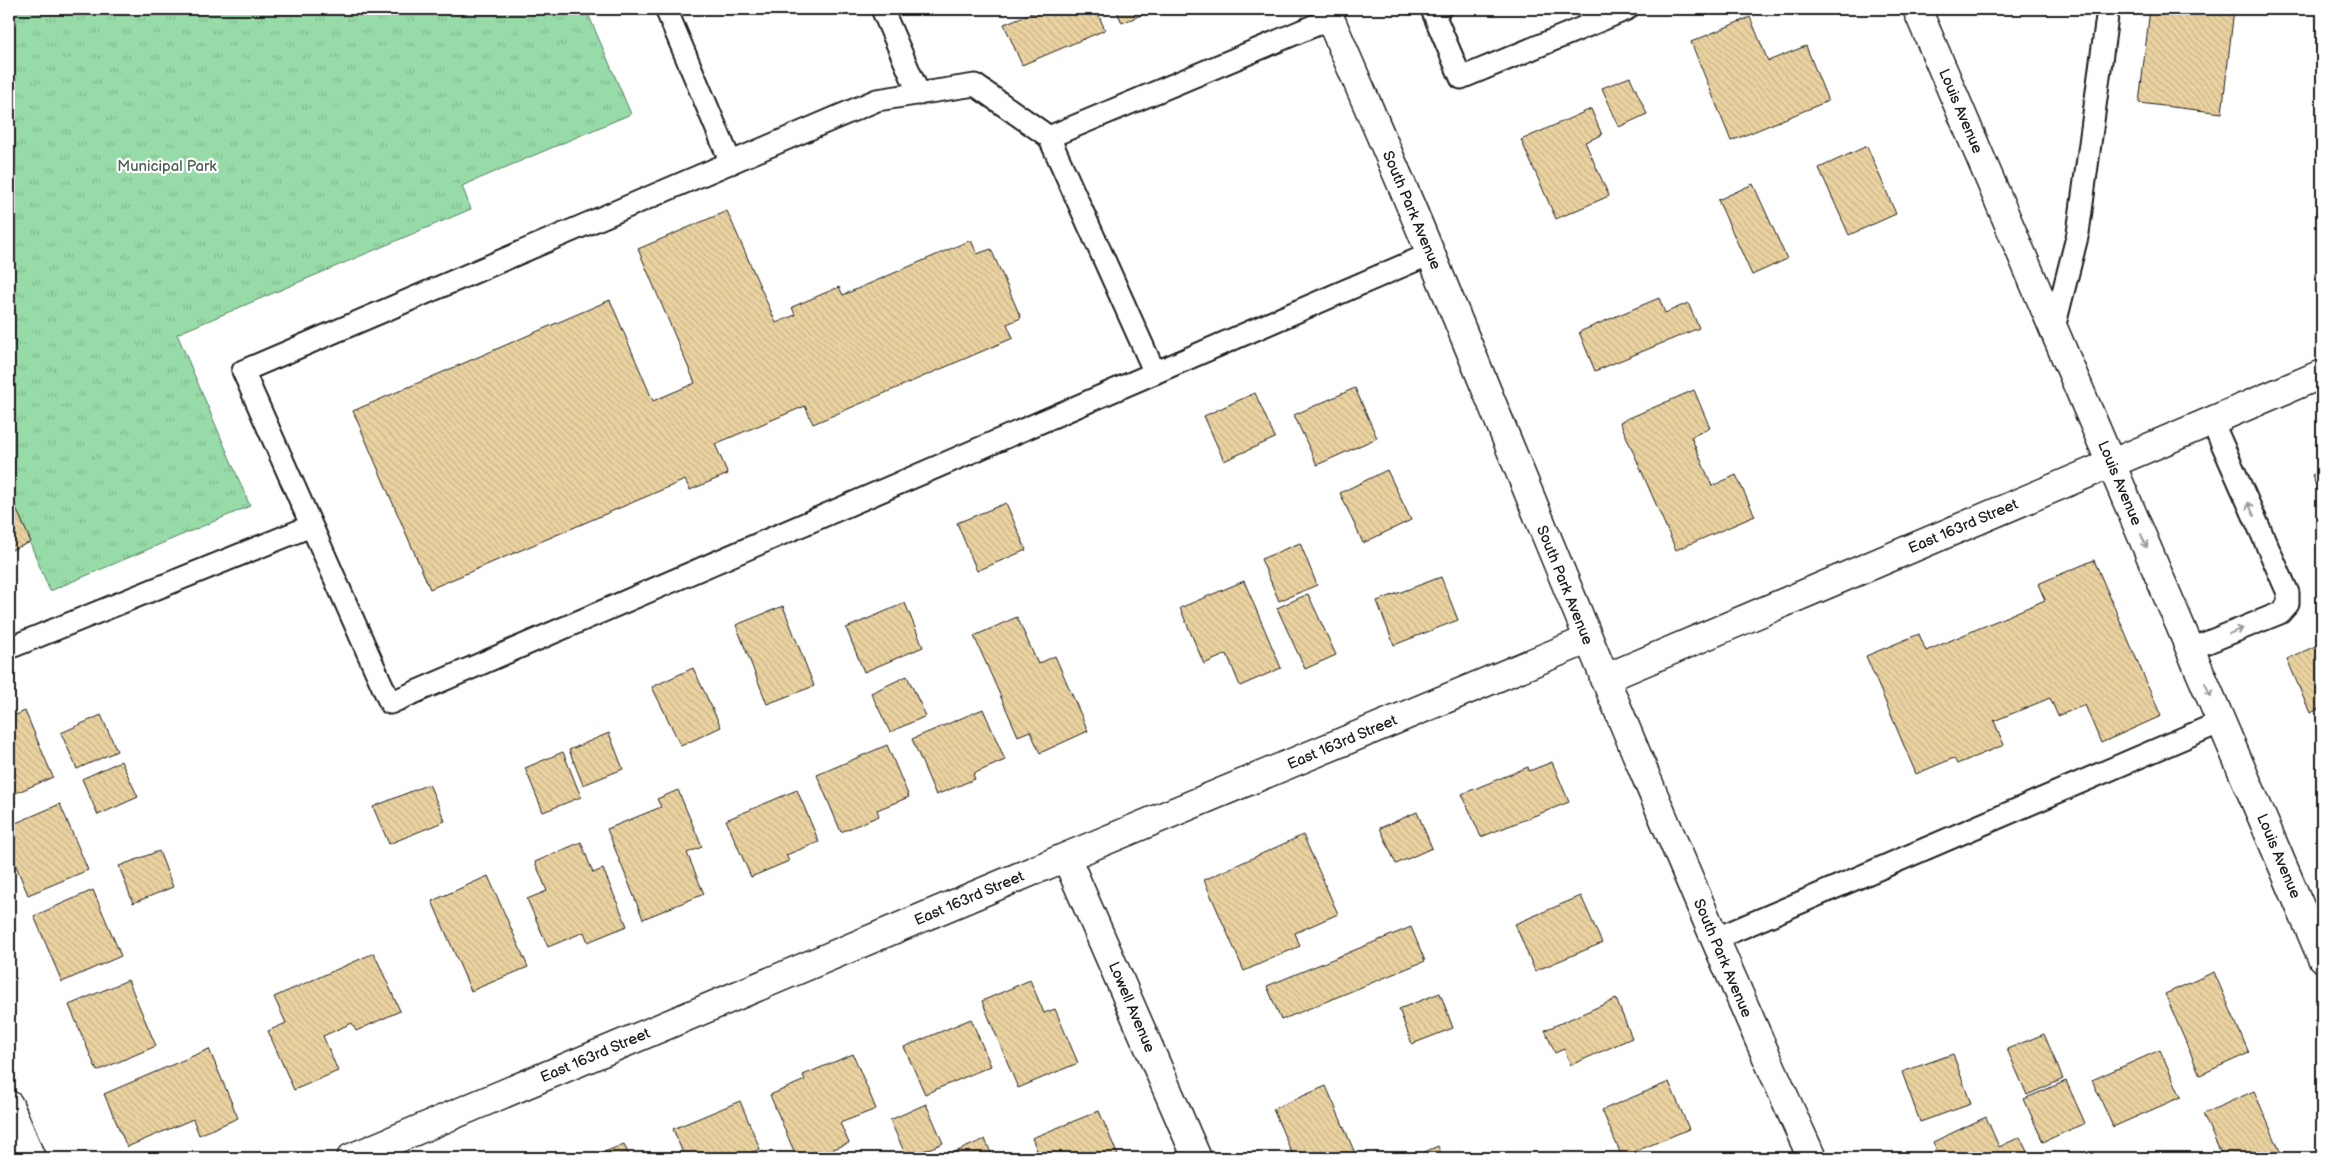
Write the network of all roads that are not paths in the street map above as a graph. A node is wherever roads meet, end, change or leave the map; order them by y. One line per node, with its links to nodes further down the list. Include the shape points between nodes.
1 (666, 9): 11 (lane)
2 (882, 9): 9 (lane)
3 (1440, 9): 8 (lane, via 1433,12 1461,78)
4 (1628, 9): 8 (lane)
5 (1918, 9): 13 (street, Louis Avenue)
6 (2108, 9): 13 (lane, via 2078,233)
7 (1328, 14): 10 (lane); 12 (street, South Park Avenue)
8 (1591, 16)
9 (919, 94): 10 (lane, via 975,85); 11 (lane, via 878,100)
10 (1049, 137): 14 (lane)
11 (732, 163): 18 (lane, via 243,371)
12 (1430, 254): 14 (lane); 19 (street, South Park Avenue)
13 (2054, 328): 17 (street, Louis Avenue)
14 (1155, 372): 18 (lane, via 390,703)
15 (2322, 374): 16 (street, East 163rd Street)
16 (2212, 421): 17 (street, East 163rd Street); 21 (lane, one-way to 16, via 2280,613 2288,604 2288,592)
17 (2111, 464): 21 (street, Louis Avenue, one-way to 21); 22 (street, East 163rd Street)
18 (311, 526): 20 (lane)
19 (1587, 640): 22 (street, South Park Avenue); 24 (street, East 163rd Street)
20 (9, 648)
21 (2191, 649): 23 (street, Louis Avenue, one-way to 23)
22 (1604, 679): 25 (street, South Park Avenue)
23 (2221, 722): 25 (lane); 26 (street, Louis Avenue)
24 (1066, 856): 29 (street, East 163rd Street); 30 (street, Lowell Avenue)
25 (1715, 939): 31 (street, South Park Avenue)
26 (2322, 958)
27 (9, 1105): 28 (street)
28 (31, 1158)
29 (351, 1158)
30 (1197, 1158)
31 (1812, 1158)

